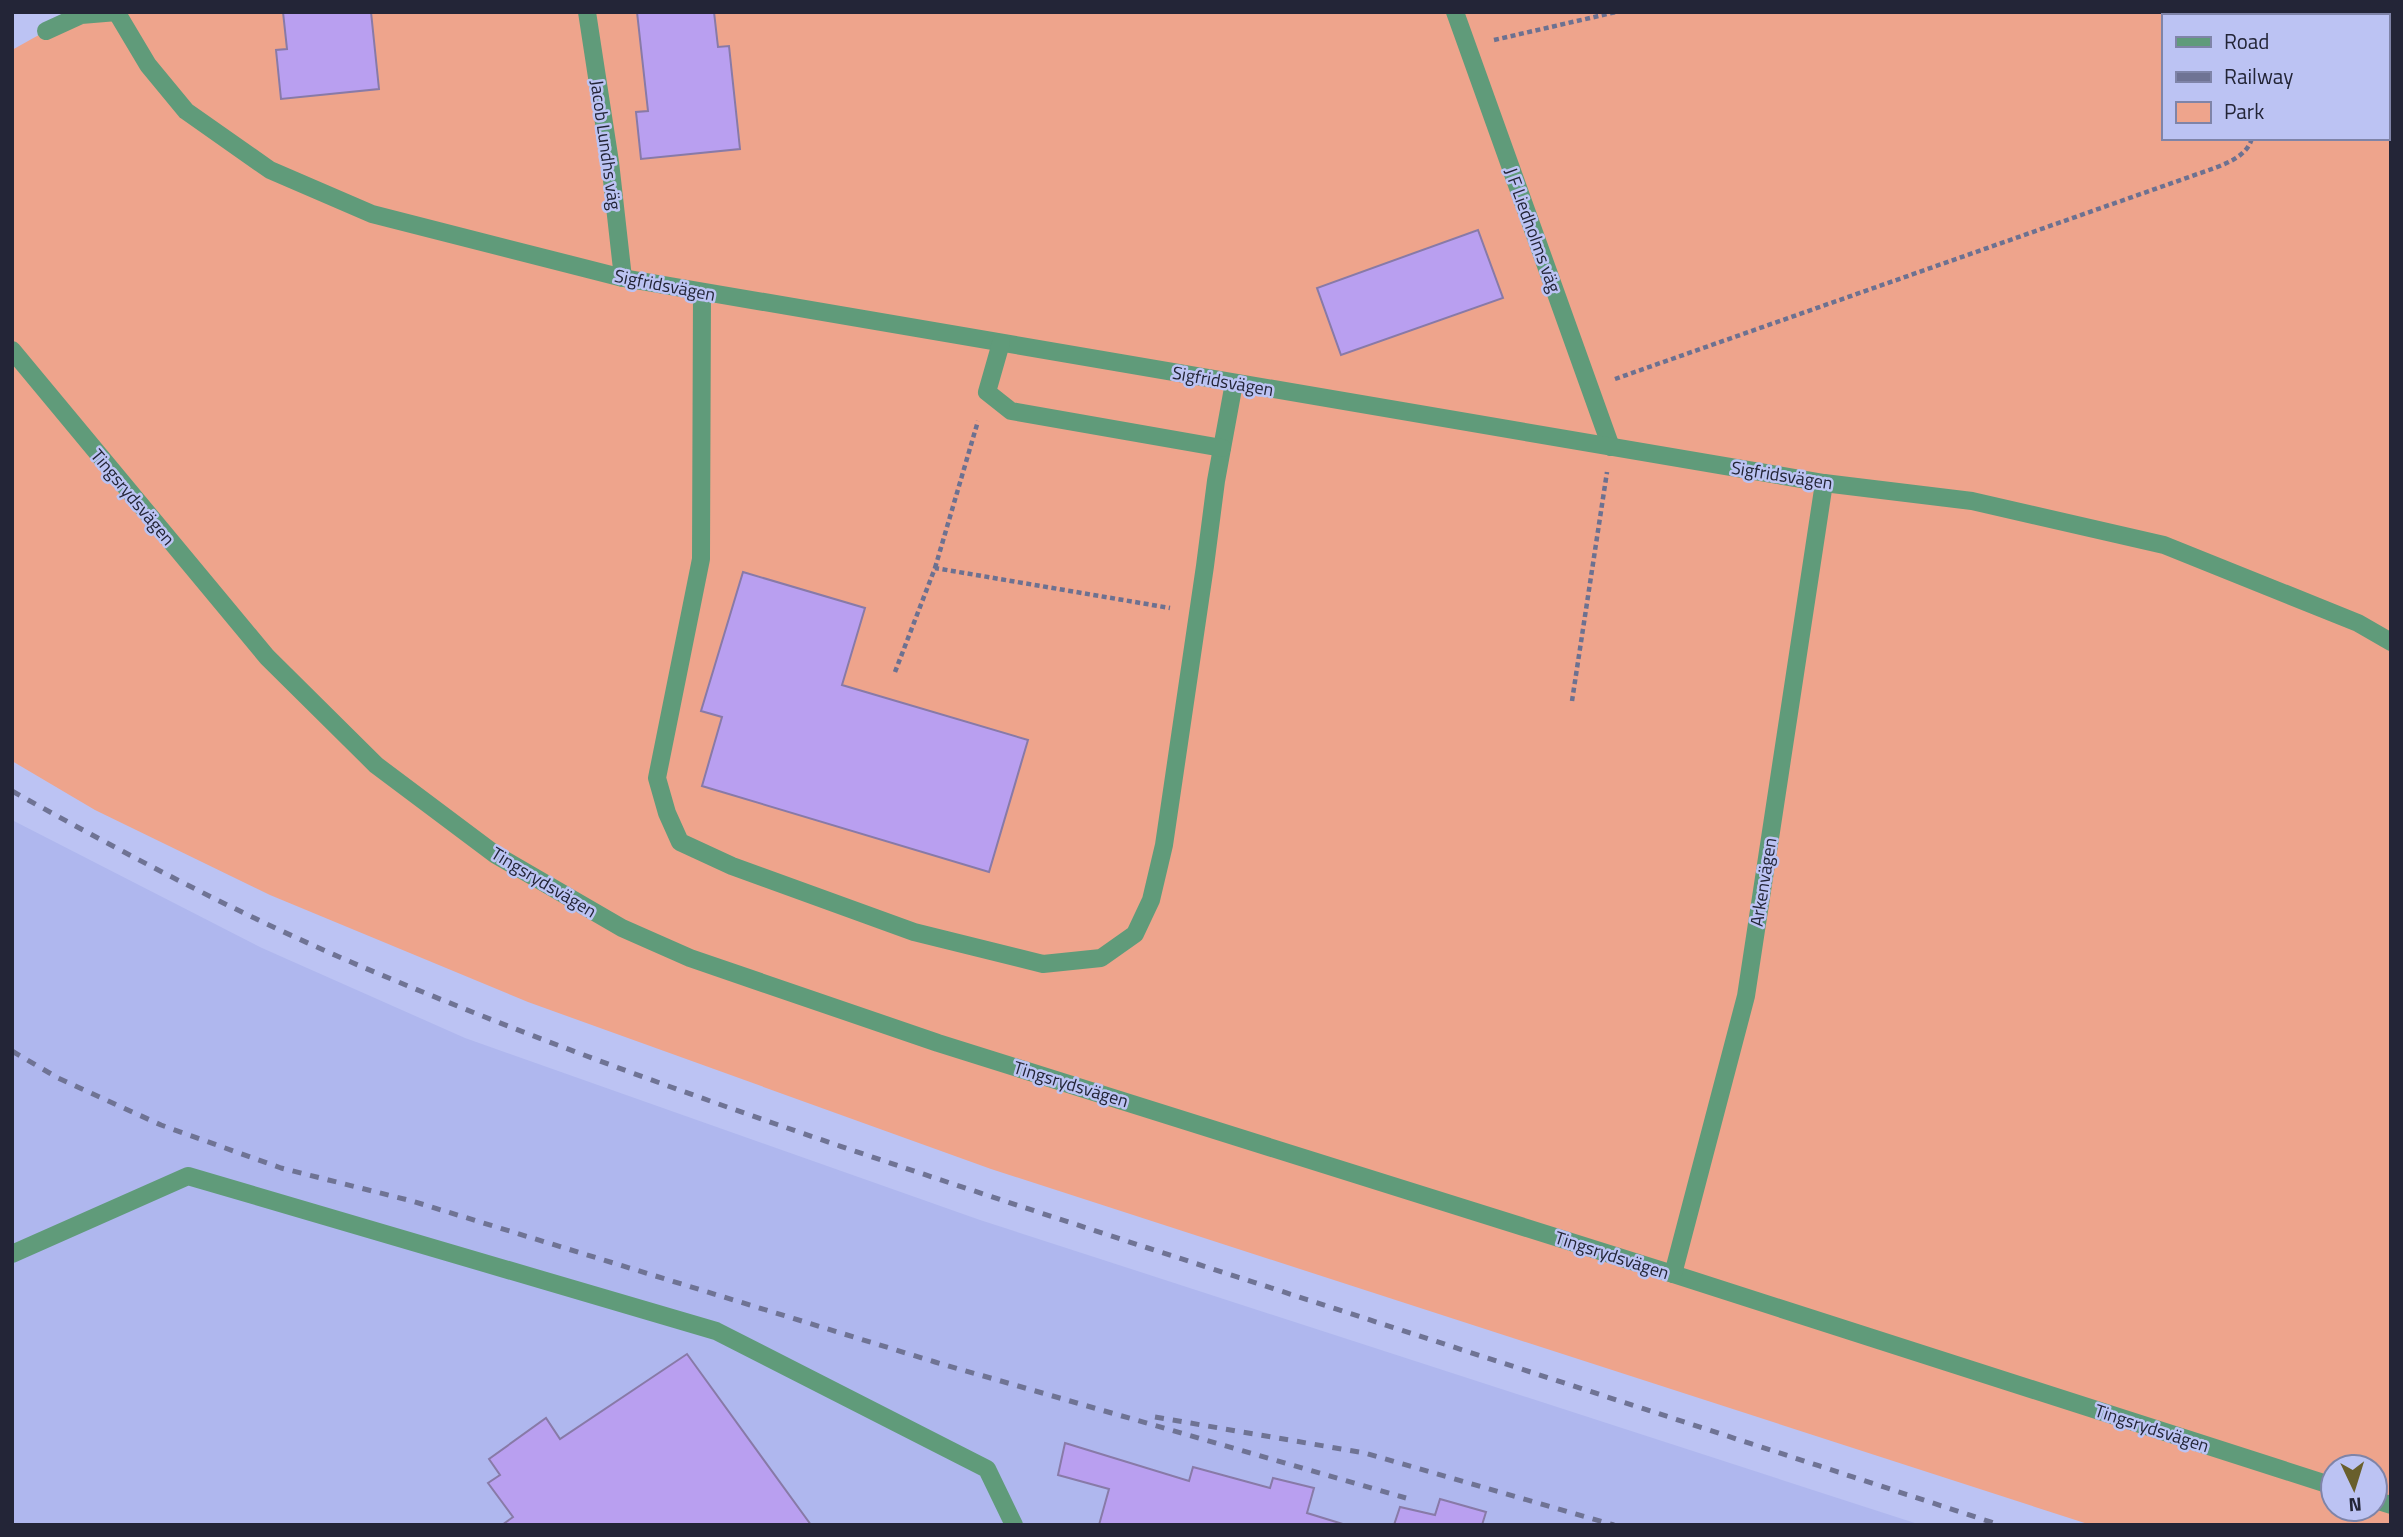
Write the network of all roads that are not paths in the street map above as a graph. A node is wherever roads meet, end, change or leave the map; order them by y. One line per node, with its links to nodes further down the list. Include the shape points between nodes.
1 (587, 12): 5 (street, Jacob Lundhs väg)
2 (1455, 12): 10 (street, J F Liedholms väg)
3 (117, 13): 4 (street, via 80,15); 5 (street, Sigfridsvägen, via 148,65 186,111 270,170 372,214)
4 (46, 31)
5 (623, 278): 6 (street, Sigfridsvägen)
6 (702, 292): 7 (street, Sigfridsvägen); 11 (street, via 701,559 657,778 667,813 680,842 732,866 914,932 1043,964 1101,958 1135,934 1151,900 1164,845)
7 (1001, 343): 9 (street, Sigfridsvägen); 11 (street, via 987,392 1011,411)
8 (12, 350): 15 (street, Tingsrydsvägen, via 267,657 323,714 376,765 437,812 558,893 690,958 803,997)
9 (1234, 383): 10 (street, Sigfridsvägen); 11 (street)
10 (1611, 447): 12 (street, Sigfridsvägen)
11 (1222, 448)
12 (1824, 483): 13 (street, Sigfridsvägen, via 1972,501 2164,545 2358,623); 15 (street, Arkenvägen, via 1746,996)
13 (2391, 642)
14 (12, 1254): 17 (street, via 188,1175 716,1331 987,1469)
15 (1673, 1274): 16 (street, Tingsrydsvägen)
16 (2319, 1482)
17 (1014, 1525)

